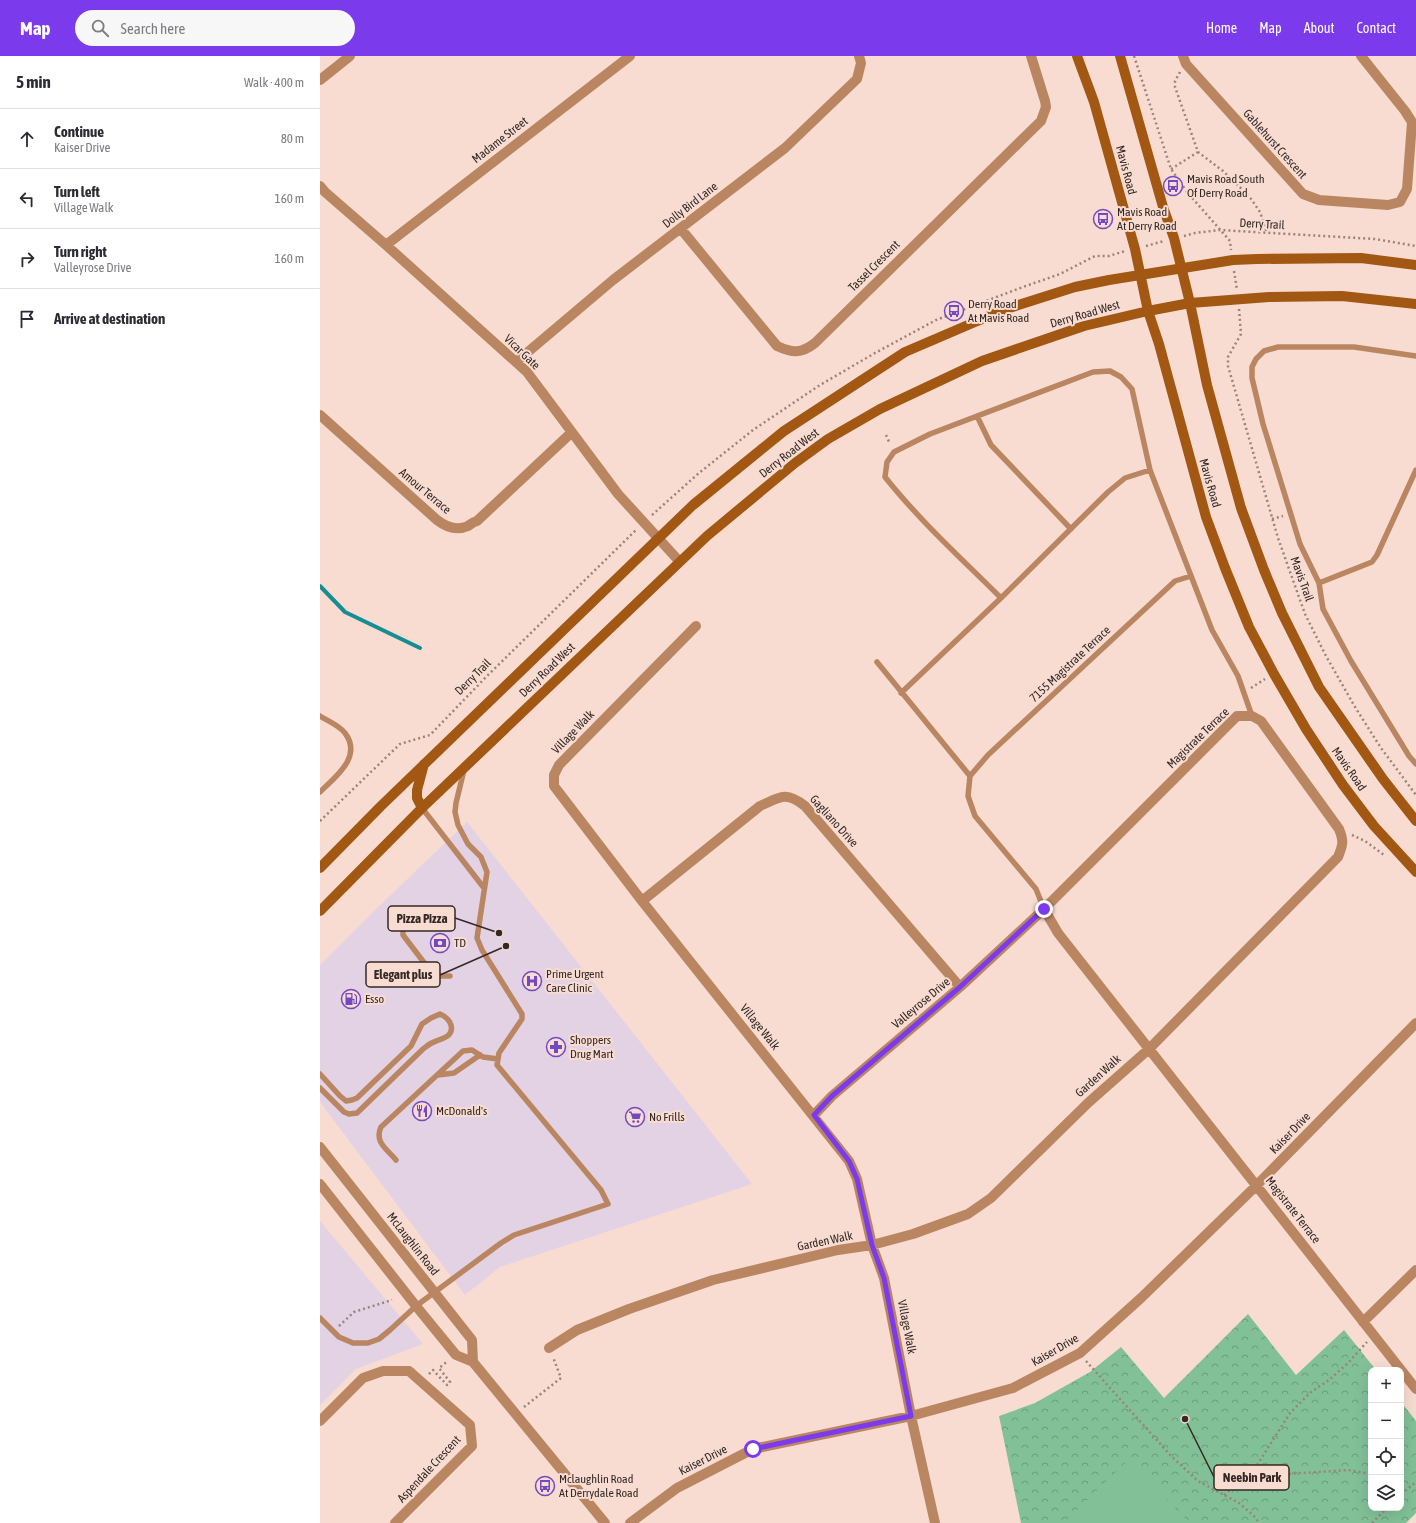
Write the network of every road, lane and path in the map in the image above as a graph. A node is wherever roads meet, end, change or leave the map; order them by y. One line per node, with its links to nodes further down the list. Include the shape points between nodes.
1 (350, 56): 10 (street)
2 (630, 56): 18 (street, Madame Street)
3 (859, 56): 14 (street, Dolly Bird Lane, via 861,63 857,79 785,148)
4 (1031, 56): 14 (street, Tassel Crescent, via 1046,107 1041,121 815,343 804,349 794,352 777,346)
5 (1077, 56): 20 (main road, Mavis Road, via 1094,102)
6 (1120, 56): 17 (main road, Mavis Road)
7 (1134, 56): 12 (path, Mavis Trail)
8 (1361, 56): 9 (street, Gablehurst Crescent, via 1412,122 1408,189 1400,202 1388,204 1318,200 1303,194)
9 (1185, 60): 11 (path, via 1175,87)
10 (320, 80)
11 (1198, 152): 12 (path); 16 (path, via 1249,196 1260,212)
12 (1171, 169): 15 (path, Mavis Trail)
13 (320, 186): 18 (street, Vicar Gate)
14 (681, 229): 31 (street, Dolly Bird Lane, via 613,280)
15 (1220, 230): 16 (path, Derry Trail); 17 (path, Derry Trail); 22 (path, Mavis Trail, via 1230,241)
16 (1267, 233): 19 (path, Derry Trail, via 1375,239)
17 (1174, 238): 20 (path, Derry Trail); 24 (main road, Mavis Road)
18 (386, 245): 31 (street, Vicar Gate)
19 (1416, 246)
20 (1135, 249): 21 (path, Derry Trail); 25 (main road, Mavis Road)
21 (1109, 256)
22 (1233, 260): 23 (main road, Derry Road West, via 1361,258); 24 (main road, Derry Road West); 26 (path, Mavis Trail)
23 (1416, 265)
24 (1181, 268): 25 (main road, Derry Road West); 27 (main road, Mavis Road)
25 (1140, 275): 29 (main road, Mavis Road); 39 (main road, Derry Road West, via 1075,287 1003,310 906,352 784,431 693,504)
26 (1238, 299): 27 (main road, Derry Road West); 28 (main road, Derry Road West, via 1342,296); 56 (path, Mavis Trail, via 1241,334 1228,357 1228,366 1278,538 1305,614 1355,707)
27 (1190, 304): 29 (main road, Derry Road West); 58 (main road, Mavis Road, via 1207,385 1241,508 1282,613 1320,687 1382,779)
28 (1416, 304)
29 (1148, 311): 40 (main road, Derry Road West, via 1084,326 982,361 880,409 828,439 795,463); 46 (main road, Mavis Road, via 1206,517 1249,627)
30 (1416, 356): 42 (lane, via 1354,347 1278,347 1264,351 1252,368 1263,424 1300,544)
31 (516, 362): 34 (street, Vicar Gate, via 534,380)
32 (320, 415): 34 (street, Amour Terrace, via 437,520 458,529 477,521)
33 (977, 416): 35 (lane, via 1093,372 1110,371 1132,389); 37 (lane, via 991,445); 43 (lane, via 930,434 894,452 887,462 885,478 914,511)
34 (571, 433): 39 (street, Vicar Gate, via 618,494)
35 (1150, 470): 37 (lane, via 1125,478); 41 (lane)
36 (1416, 470): 42 (lane, via 1372,562)
37 (1071, 529): 43 (lane)
38 (632, 534): 59 (path, Derry Trail, via 430,735 400,744)
39 (658, 538): 40 (street, Vicar Gate); 51 (main road, Derry Road West)
40 (680, 561): 53 (main road, Derry Road West)
41 (1191, 576): 50 (lane, via 1212,630 1238,676); 54 (lane, 7155 Magistrate Terrace, via 1175,581 988,755)
42 (1319, 583): 52 (lane, via 1323,610 1408,756)
43 (1001, 598): 47 (lane)
44 (696, 626): 65 (street, Village Walk, via 559,765 554,775 554,786)
45 (877, 662): 47 (lane)
46 (1274, 674): 48 (path, via 1251,687); 61 (main road, Mavis Road, via 1343,785 1374,826)
47 (901, 693): 54 (lane)
48 (1251, 694)
49 (320, 716): 55 (lane, via 345,732 350,742 351,755 345,767)
50 (1252, 716): 60 (street, via 1261,721); 66 (street, Magistrate Terrace, via 1237,716)
51 (424, 764): 57 (main road, via 416,798); 62 (main road, Derry Road West)
52 (1416, 764)
53 (464, 767): 57 (main road, Derry Road West); 64 (lane, via 455,812 462,835 481,857 487,872)
54 (970, 776): 66 (lane, via 968,796 975,816 1036,889)
55 (320, 792)
56 (1416, 795)
57 (422, 808): 64 (lane); 67 (main road, Derry Road West)
58 (1416, 820)
59 (320, 821)
60 (1339, 830): 61 (path, via 1365,841 1384,855); 72 (street, via 1343,839 1338,857)
61 (1400, 854): 63 (main road, Mavis Road)
62 (320, 868)
63 (1416, 872)
64 (484, 888): 74 (lane, via 477,938 522,1014 522,1019 498,1053)
65 (642, 901): 70 (street, Gagliano Drive, via 760,806 783,796 795,799 805,806); 78 (street, Village Walk)
66 (1044, 909): 70 (street, Valleyrose Drive); 72 (street, Magistrate Terrace, via 1058,933)
67 (320, 911)
68 (406, 918): 69 (lane, via 403,935 432,973 436,976)
69 (450, 976)
70 (960, 987): 78 (street, Valleyrose Drive, via 832,1096)
71 (1416, 1023): 82 (street, Kaiser Drive)
72 (1149, 1049): 82 (street, Magistrate Terrace); 83 (street, Garden Walk, via 1089,1102 991,1198 968,1214 913,1234)
73 (480, 1055): 74 (lane); 76 (lane, via 454,1073); 76 (lane, via 472,1050 463,1051)
74 (498, 1059): 85 (lane, via 497,1065 601,1190 608,1204 514,1235)
75 (320, 1074): 77 (lane, via 346,1101 352,1100 411,1046 422,1024 440,1014 450,1022 452,1030 449,1036 423,1049 357,1113 344,1112)
76 (437, 1075): 80 (lane, via 381,1127 378,1133 380,1142)
77 (320, 1088)
78 (814, 1115): 83 (street, Village Walk, via 849,1161 857,1179)
79 (320, 1147): 85 (street, McLaughlin Road)
80 (396, 1160)
81 (320, 1184): 87 (street)
82 (1257, 1185): 89 (street, Magistrate Terrace); 93 (street, Kaiser Drive, via 1142,1298)
83 (872, 1245): 92 (street, Garden Walk, via 838,1250 713,1280 577,1330); 99 (street, Village Walk, via 884,1278)
84 (1416, 1270): 89 (street)
85 (434, 1292): 87 (lane); 95 (street, McLaughlin Road, via 472,1340)
86 (392, 1300): 90 (path, via 354,1312)
87 (416, 1306): 88 (lane, via 379,1339 368,1343 353,1343 340,1337); 94 (street)
88 (320, 1318)
89 (1363, 1322): 91 (street, Magistrate Terrace)
90 (338, 1327)
91 (1373, 1335): 97 (street, Magistrate Terrace); 101 (path, via 1348,1363 1310,1392 1290,1413)
92 (549, 1348): 98 (path, via 561,1378)
93 (1080, 1353): 99 (street, Kaiser Drive, via 1013,1388); 105 (path, via 1172,1457 1198,1481)
94 (456, 1354): 95 (street); 96 (path, via 439,1368 450,1382 447,1385 433,1370)
95 (473, 1362): 98 (street)
96 (421, 1381): 100 (street, Aspendale Crescent, via 409,1371 383,1371 363,1378); 107 (street, Aspendale Crescent, via 470,1425 472,1446)
97 (1416, 1389)
98 (516, 1414): 108 (street)
99 (911, 1416): 109 (street, Kaiser Drive, via 753,1449 677,1488); 110 (street, Village Walk)
100 (320, 1421)
101 (1254, 1470): 102 (path, via 1287,1474 1348,1470); 105 (path)
102 (1368, 1473)
103 (1416, 1482): 104 (path)
104 (1405, 1490)
105 (1224, 1495): 111 (path, via 1239,1503)
106 (1384, 1511): 112 (path)
107 (395, 1523)
108 (605, 1523)
109 (630, 1523)
110 (935, 1523)
111 (1259, 1523)
112 (1372, 1523)

